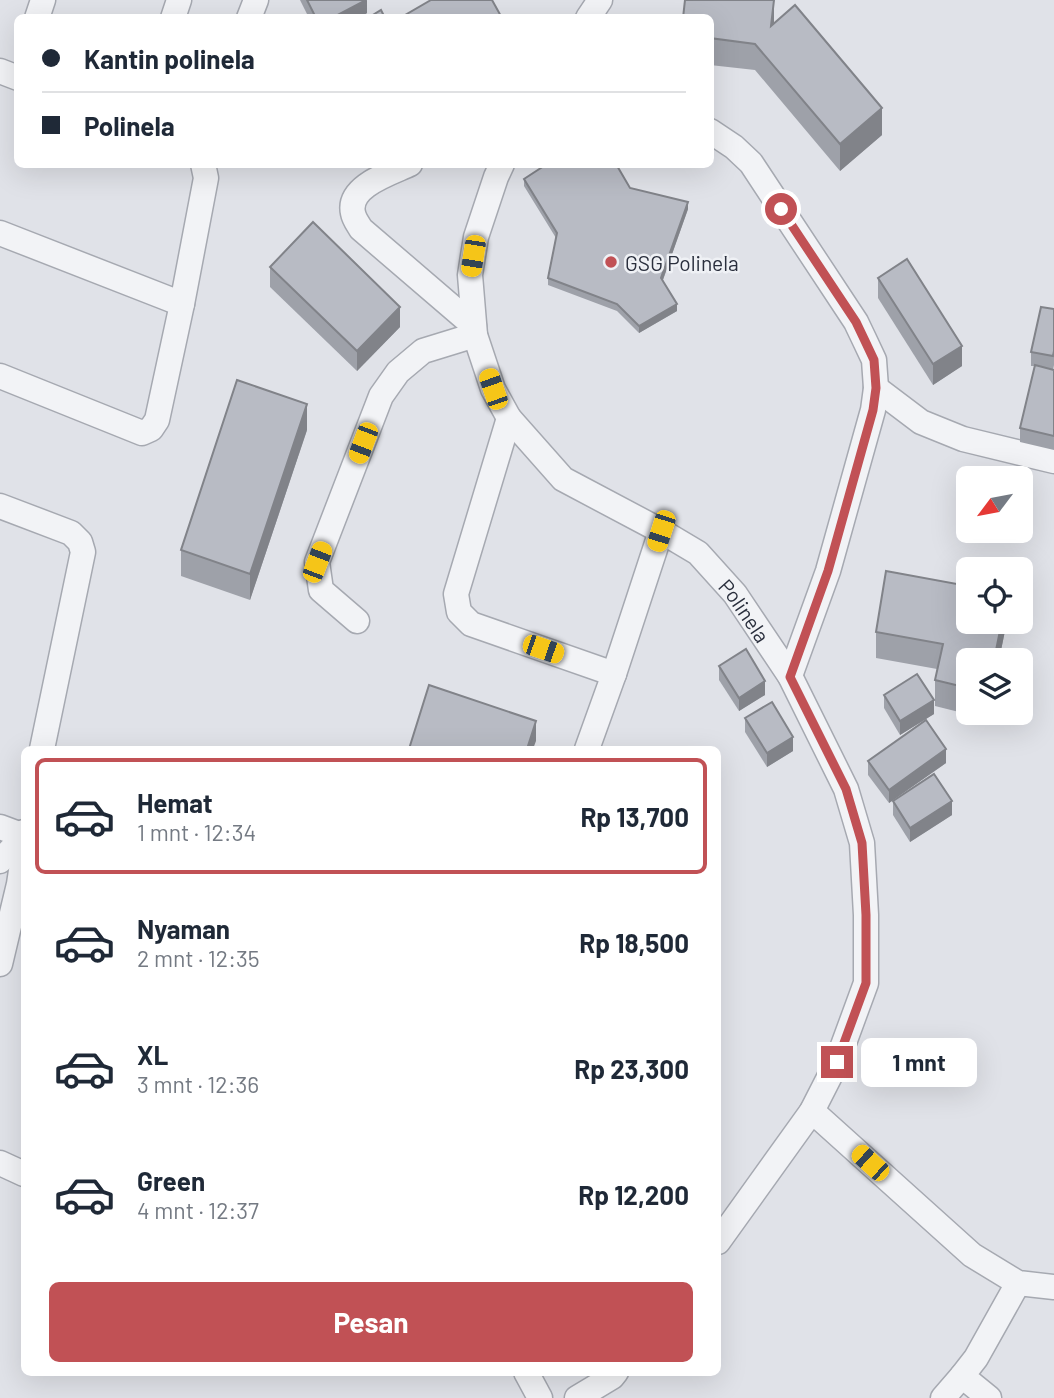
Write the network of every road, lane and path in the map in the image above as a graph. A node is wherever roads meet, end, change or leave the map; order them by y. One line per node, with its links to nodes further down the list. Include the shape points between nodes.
1 (714, 134): 9 (street, via 751,163 856,322 874,360)
2 (203, 168): 6 (street, via 206,178)
3 (401, 168): 7 (street, via 363,188 354,202 354,218)
4 (500, 168): 7 (street, Polinela, via 476,237 470,275)
5 (0, 233): 6 (street)
6 (182, 304): 8 (street, via 157,420 142,433)
7 (475, 331): 10 (street, Polinela, via 493,389); 14 (street, via 423,351 398,372 381,396 317,562 321,590)
8 (0, 376)
9 (876, 388): 11 (street, via 922,422 963,439); 16 (street, via 828,571)
10 (509, 418): 13 (street, Polinela, via 563,479); 15 (street, via 456,594 459,612 471,624)
11 (1054, 461)
12 (0, 506): 17 (street, via 71,533 83,552)
13 (661, 531): 15 (street); 16 (street, Polinela, via 698,553 735,594)
14 (357, 621)
15 (614, 674): 18 (street)
16 (790, 677): 25 (street, Polinela, via 846,789 862,843 866,915 866,983 837,1062)
17 (43, 746)
18 (588, 746)
19 (0, 827): 20 (street)
20 (21, 833)
21 (21, 837): 22 (street)
22 (0, 861)
23 (21, 871): 24 (street)
24 (0, 964)
25 (812, 1111): 28 (street, Polinela); 29 (street, via 972,1255)
26 (0, 1163): 27 (street)
27 (21, 1173)
28 (721, 1238)
29 (1018, 1283): 30 (street); 33 (street)
30 (1054, 1287)
31 (528, 1376): 34 (street)
32 (613, 1376): 35 (street)
33 (962, 1376): 36 (street); 37 (street)
34 (540, 1398)
35 (577, 1398)
36 (943, 1398)
37 (989, 1398)

